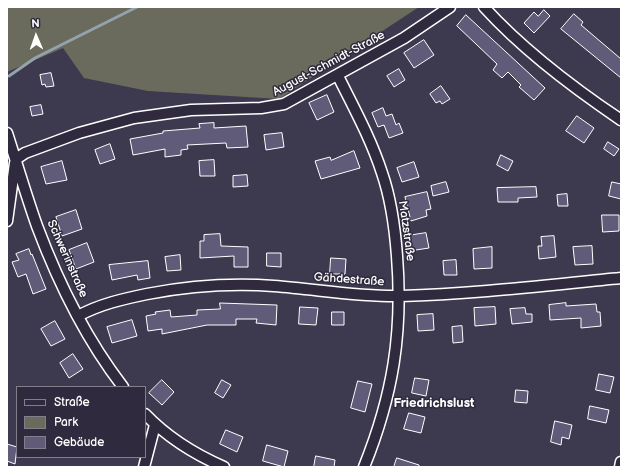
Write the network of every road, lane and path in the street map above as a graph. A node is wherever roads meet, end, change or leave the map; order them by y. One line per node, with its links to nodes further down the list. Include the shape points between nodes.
1 (450, 7): 3 (street, August-Schmidt-Straße, via 404,38)
2 (484, 7): 4 (street, via 568,84)
3 (338, 76): 6 (street, August-Schmidt-Straße, via 275,107 191,110 134,118 79,132); 9 (street, Matzstraße, via 383,174 396,231)
4 (621, 120)
5 (7, 133): 6 (street, Schwerinstraße)
6 (16, 159): 7 (street); 10 (street, Schwerinstraße, via 37,227)
7 (7, 220)
8 (621, 278): 9 (street, Gähdestraße)
9 (400, 296): 10 (street, Gähdestraße, via 348,294 273,286 208,286 120,300 95,307); 17 (street, Matzstraße, via 398,340 391,386 376,438)
10 (78, 316): 11 (street, Schwerinstraße)
11 (121, 386)
12 (146, 415): 13 (street)
13 (155, 425): 15 (street); 16 (street, via 194,453)
14 (621, 462): 18 (street)
15 (144, 467)
16 (224, 467)
17 (364, 467)
18 (620, 467)

